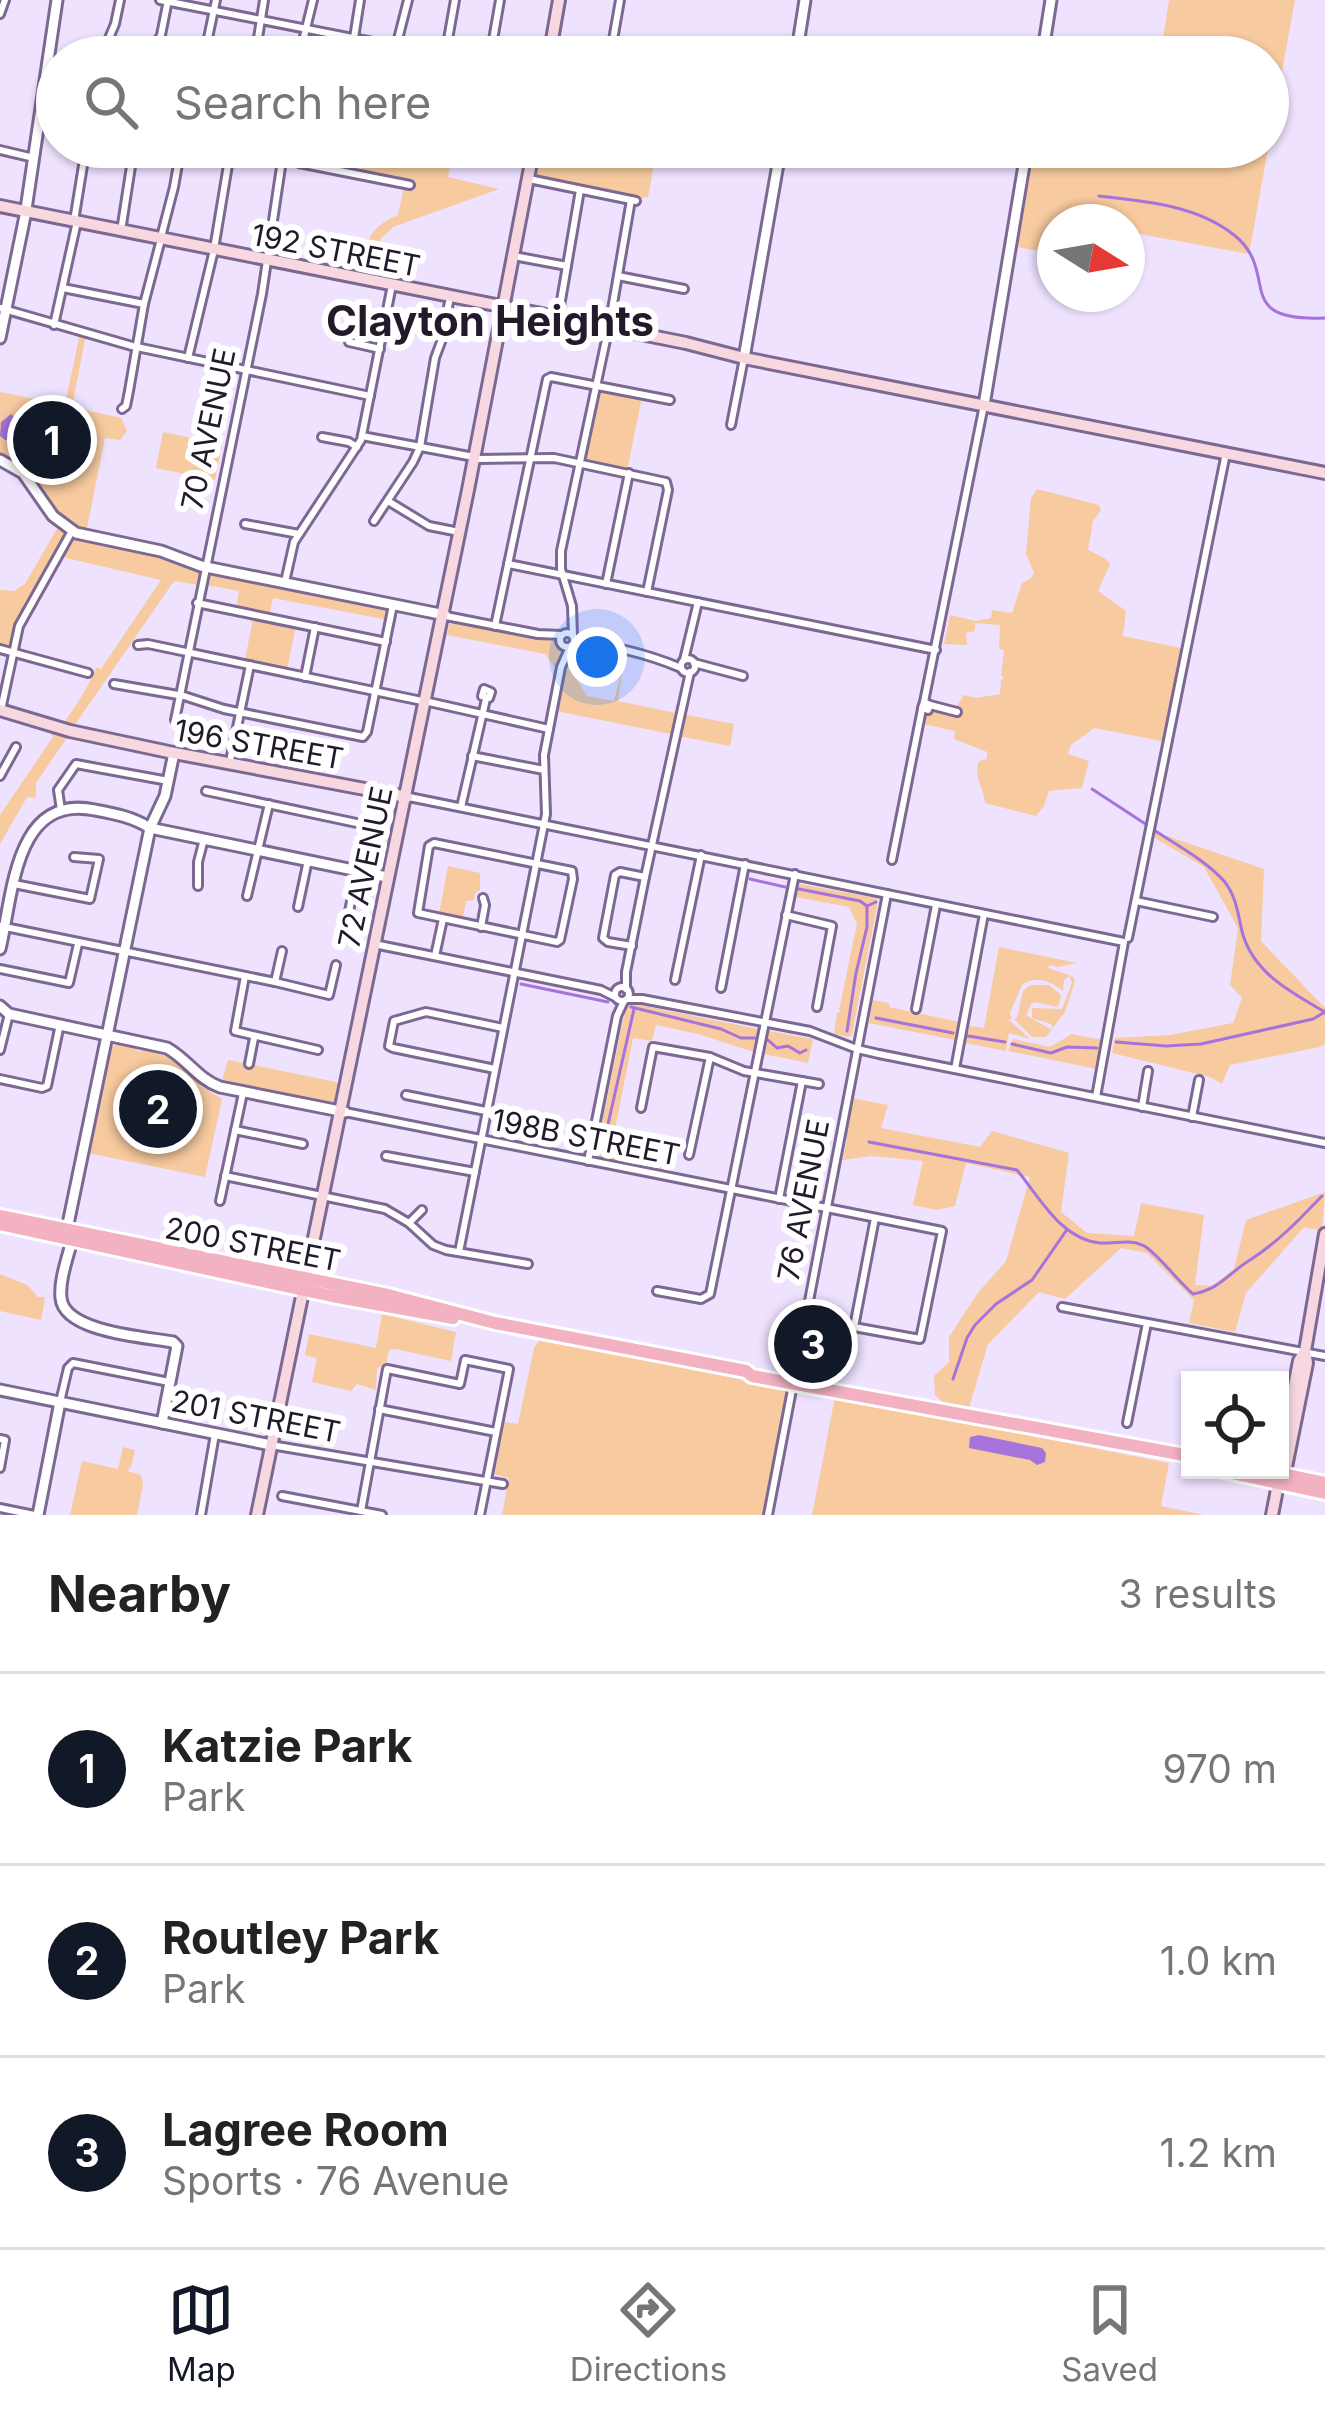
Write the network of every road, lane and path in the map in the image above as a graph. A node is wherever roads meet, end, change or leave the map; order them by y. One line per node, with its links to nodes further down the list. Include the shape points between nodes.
1 (5, 0): 17 (street)
2 (120, 0): 21 (street)
3 (166, 0): 16 (street); 22 (street)
4 (216, 0): 16 (street)
5 (264, 0): 18 (street)
6 (313, 0): 19 (street)
7 (360, 0): 27 (street)
8 (408, 0): 28 (street)
9 (455, 0): 29 (street)
10 (500, 0): 30 (street)
11 (559, 0): 31 (main road)
12 (620, 0): 32 (street)
13 (805, 0): 33 (street)
14 (1051, 0): 34 (street)
15 (59, 2): 20 (street)
16 (214, 11): 18 (street); 23 (street)
17 (0, 14)
18 (261, 20): 19 (street); 24 (street)
19 (305, 29): 25 (street); 26 (street)
20 (53, 36)
21 (110, 36)
22 (160, 36)
23 (209, 36)
24 (258, 36)
25 (304, 36)
26 (343, 36)
27 (354, 36)
28 (399, 36)
29 (450, 36)
30 (494, 36)
31 (553, 36)
32 (614, 36)
33 (799, 36)
34 (1045, 36)
35 (36, 145): 37 (street)
36 (0, 150): 37 (street)
37 (34, 158): 51 (street)
38 (83, 168): 52 (street)
39 (130, 168): 54 (street)
40 (177, 168): 55 (street)
41 (228, 168): 56 (street)
42 (281, 168): 58 (street, 70 AVENUE)
43 (323, 168): 48 (street)
44 (531, 168): 47 (main road, 72 AVENUE)
45 (777, 168): 76 (street)
46 (1024, 168): 81 (street)
47 (529, 179): 49 (street); 53 (main road, 72 AVENUE)
48 (410, 185)
49 (580, 190): 59 (street); 60 (street, via 633,201)
50 (0, 209): 51 (main road, 192 STREET)
51 (25, 214): 52 (main road, 192 STREET); 66 (street)
52 (75, 224): 54 (main road, 192 STREET); 61 (street)
53 (520, 229): 57 (main road, 72 AVENUE); 67 (main road, 72 AVENUE)
54 (118, 232): 55 (main road, 192 STREET)
55 (160, 241): 56 (main road, 192 STREET); 65 (street)
56 (211, 250): 58 (main road, 192 STREET); 75 (street)
57 (519, 256): 59 (street); 67 (main road, 72 AVENUE)
58 (266, 262): 63 (main road, 192 STREET); 67 (main road, 192 STREET); 77 (street, 70 AVENUE)
59 (567, 266): 68 (street)
60 (618, 275): 62 (street); 70 (street)
61 (63, 288): 65 (street); 69 (street)
62 (684, 289)
63 (391, 290): 64 (main road, 192 STREET); 74 (street)
64 (448, 302): 67 (main road, 192 STREET); 86 (street)
65 (144, 304): 73 (street)
66 (3, 309): 69 (street); 71 (street)
67 (507, 311): 68 (main road, 192 STREET); 70 (main road, 192 STREET); 89 (main road, 72 AVENUE); 89 (main road, 72 AVENUE)
68 (558, 318): 70 (main road, 192 STREET)
69 (54, 325): 73 (street)
70 (608, 331): 76 (main road, 192 STREET); 78 (street)
71 (0, 338)
72 (349, 342): 74 (street)
73 (136, 347): 75 (street); 82 (street)
74 (380, 349): 79 (street)
75 (188, 358): 77 (street)
76 (744, 358): 81 (main road, 192 STREET); 83 (street)
77 (245, 370): 79 (street); 102 (street, 70 AVENUE)
78 (596, 386): 80 (street); 90 (street, via 547,379); 92 (street)
79 (370, 396): 85 (street)
80 (670, 400)
81 (984, 406): 88 (main road, 192 STREET); 117 (street)
82 (122, 409)
83 (731, 424)
84 (322, 436): 87 (street)
85 (362, 436): 86 (street); 87 (street)
86 (420, 446): 89 (street); 95 (street)
87 (357, 447): 100 (street)
88 (1226, 453): 94 (main road, 192 STREET); 171 (street)
89 (476, 458): 90 (street); 99 (main road, 72 AVENUE); 110 (main road, 72 AVENUE)
90 (529, 458): 92 (street); 101 (street)
91 (2, 461): 98 (street, via 23,473)
92 (579, 463): 93 (street); 103 (street)
93 (628, 473): 105 (street); 106 (street, via 668,484)
94 (1325, 473)
95 (388, 501): 96 (street); 99 (street, via 429,526)
96 (374, 521)
97 (245, 524): 100 (street)
98 (72, 531): 102 (street); 118 (street)
99 (459, 532): 110 (main road, 72 AVENUE)
100 (299, 534): 104 (street)
101 (508, 564): 103 (street); 111 (street)
102 (204, 567): 104 (street); 108 (street, 70 AVENUE)
103 (563, 575): 105 (street); 113 (street, via 572,603)
104 (286, 582): 109 (street)
105 (606, 584): 106 (street)
106 (647, 592): 107 (street)
107 (698, 602): 117 (street); 121 (street)
108 (197, 603): 112 (street); 119 (street, 70 AVENUE)
109 (394, 605): 110 (street); 114 (street)
110 (444, 615): 111 (street); 129 (main road, 72 AVENUE)
111 (495, 626): 113 (street)
112 (315, 627): 114 (street); 123 (street)
113 (567, 640): 121 (street); 136 (street)
114 (386, 642): 126 (street)
115 (138, 645): 119 (street)
116 (0, 649): 118 (street)
117 (936, 650): 130 (street)
118 (13, 652): 122 (street); 131 (street)
119 (188, 653): 120 (street); 127 (street, 70 AVENUE)
120 (250, 665): 123 (street); 132 (street)
121 (687, 666): 124 (street); 154 (street)
122 (88, 674)
123 (305, 676): 126 (street)
124 (743, 676)
125 (114, 684): 127 (street)
126 (375, 691): 129 (street); 132 (street, via 364,736)
127 (180, 696): 132 (street); 135 (street, 70 AVENUE)
128 (486, 699): 134 (street)
129 (426, 702): 134 (street); 145 (main road, 72 AVENUE); 145 (main road, 72 AVENUE)
130 (926, 706): 133 (street); 159 (street)
131 (0, 710): 138 (main road, 196 STREET)
132 (240, 712): 140 (street)
133 (957, 712)
134 (482, 715): 136 (street); 139 (street)
135 (175, 720)
136 (550, 729): 141 (street)
137 (12, 749): 142 (street)
138 (171, 753): 140 (main road, 196 STREET); 143 (street); 146 (street)
139 (472, 756): 141 (street); 148 (street)
140 (230, 764): 145 (main road, 196 STREET)
141 (544, 770): 150 (street)
142 (0, 776)
143 (163, 780): 146 (street); 149 (street, via 77,764 58,790)
144 (206, 791): 147 (street)
145 (407, 797): 148 (street, 196 STREET); 164 (main road, 72 AVENUE); 175 (main road, 72 AVENUE)
146 (161, 802): 152 (street)
147 (269, 804): 151 (street); 155 (street)
148 (461, 807): 150 (street, 196 STREET)
149 (61, 811): 152 (street, via 84,807); 166 (street, via 30,834)
150 (544, 824): 154 (street, 196 STREET); 160 (street)
151 (366, 825)
152 (150, 828): 153 (street); 189 (street)
153 (204, 839): 155 (street); 167 (street)
154 (652, 846): 156 (street); 165 (street)
155 (260, 850): 158 (street); 169 (street)
156 (700, 855): 161 (street); 195 (street)
157 (74, 857): 166 (street, via 99,859 90,899)
158 (308, 860): 162 (street); 173 (street)
159 (892, 860)
160 (536, 864): 179 (street, via 432,844 418,913); 182 (street); 182 (street, via 573,872 559,941)
161 (745, 864): 163 (street); 197 (street)
162 (357, 870): 164 (street); 178 (street)
163 (795, 874): 168 (street); 176 (street)
164 (387, 877): 175 (main road, 72 AVENUE)
165 (645, 877): 186 (street); 186 (street, via 618,873 611,896 604,940)
166 (14, 884): 180 (street)
167 (198, 886)
168 (887, 894): 172 (street); 208 (street, 76 AVENUE)
169 (247, 896)
170 (483, 898): 181 (street)
171 (1136, 901): 177 (street); 183 (street)
172 (936, 904): 174 (street); 201 (street)
173 (298, 907)
174 (984, 914): 183 (street); 213 (street)
175 (382, 915): 185 (main road, 72 AVENUE); 226 (main road, 72 AVENUE)
176 (786, 915): 199 (street, via 832,925); 202 (street)
177 (1213, 916)
178 (348, 917)
179 (442, 919): 181 (street); 190 (street)
180 (2, 927): 184 (street); 187 (street)
181 (481, 927): 182 (street)
182 (521, 935): 193 (street)
183 (1126, 940): 222 (street)
184 (78, 944): 189 (street); 192 (street, via 69,983)
185 (379, 944): 190 (street); 226 (main road, 72 AVENUE)
186 (632, 946): 198 (street)
187 (0, 950)
188 (282, 951): 196 (street)
189 (125, 953): 194 (street); 205 (street)
190 (435, 956): 193 (street)
191 (336, 965): 196 (street, via 328,995)
192 (0, 969)
193 (516, 973): 198 (street); 204 (street)
194 (245, 976): 196 (street); 206 (street, via 235,1031)
195 (675, 980)
196 (275, 982)
197 (721, 988)
198 (622, 994): 202 (street); 234 (street)
199 (817, 1007)
200 (5, 1010): 203 (street); 209 (street)
201 (916, 1010)
202 (765, 1023): 208 (street); 215 (street)
203 (60, 1024): 205 (street); 216 (street, via 44,1088)
204 (503, 1028): 212 (street); 212 (street, via 428,1012 394,1021 388,1041)
205 (108, 1035): 220 (street, 198B STREET, via 167,1048 204,1080); 247 (street)
206 (254, 1037): 207 (street); 211 (street)
207 (318, 1049)
208 (857, 1049): 213 (street); 241 (street, 76 AVENUE)
209 (0, 1050)
210 (710, 1057): 215 (street); 224 (street, via 653,1047); 232 (street)
211 (249, 1064)
212 (495, 1069): 225 (street)
213 (955, 1070): 222 (street)
214 (1148, 1071): 223 (street)
215 (755, 1072): 218 (street); 237 (street)
216 (0, 1078)
217 (1199, 1080): 227 (street)
218 (802, 1081): 219 (street); 239 (street)
219 (818, 1084)
220 (243, 1092): 226 (street, 198B STREET); 228 (street)
221 (406, 1095): 225 (street)
222 (1096, 1097): 223 (street)
223 (1142, 1107): 227 (street)
224 (641, 1108)
225 (486, 1111): 229 (street)
226 (342, 1112): 229 (street, 198B STREET); 238 (main road, 72 AVENUE)
227 (1192, 1117): 230 (street)
228 (235, 1130): 231 (street); 236 (street)
229 (480, 1140): 234 (street, 198B STREET); 235 (street)
230 (1325, 1143)
231 (303, 1144)
232 (689, 1155)
233 (386, 1156): 235 (street)
234 (588, 1161): 237 (street, 198B STREET)
235 (475, 1172): 248 (street)
236 (225, 1176): 238 (street); 240 (street)
237 (731, 1190): 239 (street, 198B STREET); 251 (street, via 708,1297)
238 (324, 1197): 245 (street, via 385,1209); 250 (main road, 72 AVENUE)
239 (778, 1199): 241 (street, 198B STREET)
240 (220, 1201)
241 (826, 1209): 243 (street, 198B STREET); 257 (street, 76 AVENUE)
242 (422, 1210): 245 (street)
243 (875, 1218): 243 (street, 198B STREET, via 942,1232 920,1340 854,1327)
244 (0, 1220): 247 (main road, 200 STREET); 247 (main road, 200 STREET)
245 (409, 1223): 248 (street, via 433,1245)
246 (1325, 1234): 252 (main road)
247 (70, 1235): 250 (main road, 200 STREET); 258 (street, via 61,1292 68,1314 84,1325 172,1342)
248 (460, 1252): 249 (street)
249 (528, 1264)
250 (306, 1285): 257 (main road, 200 STREET); 268 (main road, 72 AVENUE)
251 (657, 1291)
252 (1320, 1291): 255 (main road)
253 (1062, 1306): 254 (street)
254 (1147, 1323): 255 (street); 264 (street)
255 (1305, 1352): 256 (street); 262 (main road); 269 (main road)
256 (1325, 1356)
257 (793, 1380): 270 (main road, 200 STREET); 288 (street, 76 AVENUE)
258 (171, 1383): 260 (street, via 71,1364); 263 (street)
259 (0, 1390): 260 (street, 201 STREET)
260 (60, 1402): 263 (street, 201 STREET); 283 (street)
261 (379, 1409): 265 (street); 265 (street, via 387,1369 460,1384 465,1360 509,1369); 271 (street)
262 (1289, 1412)
263 (162, 1423): 266 (street, 201 STREET)
264 (1127, 1423)
265 (496, 1432): 276 (street)
266 (215, 1433): 268 (street, 201 STREET); 284 (street)
267 (3, 1440): 272 (street)
268 (274, 1446): 271 (street, 201 STREET); 285 (main road, 72 AVENUE)
269 (1289, 1452)
270 (1181, 1458)
271 (370, 1462): 276 (street, 201 STREET); 282 (street)
272 (0, 1468)
273 (1289, 1477): 277 (main road)
274 (1279, 1479): 289 (main road)
275 (1288, 1479): 279 (main road)
276 (487, 1481): 278 (street, 201 STREET); 287 (street)
277 (1325, 1483)
278 (503, 1484)
279 (1325, 1493)
280 (283, 1496): 282 (street)
281 (0, 1508): 283 (street)
282 (361, 1511): 286 (street)
283 (36, 1515)
284 (201, 1515)
285 (260, 1515)
286 (382, 1515)
287 (480, 1515)
288 (768, 1515)
289 (1272, 1515)

